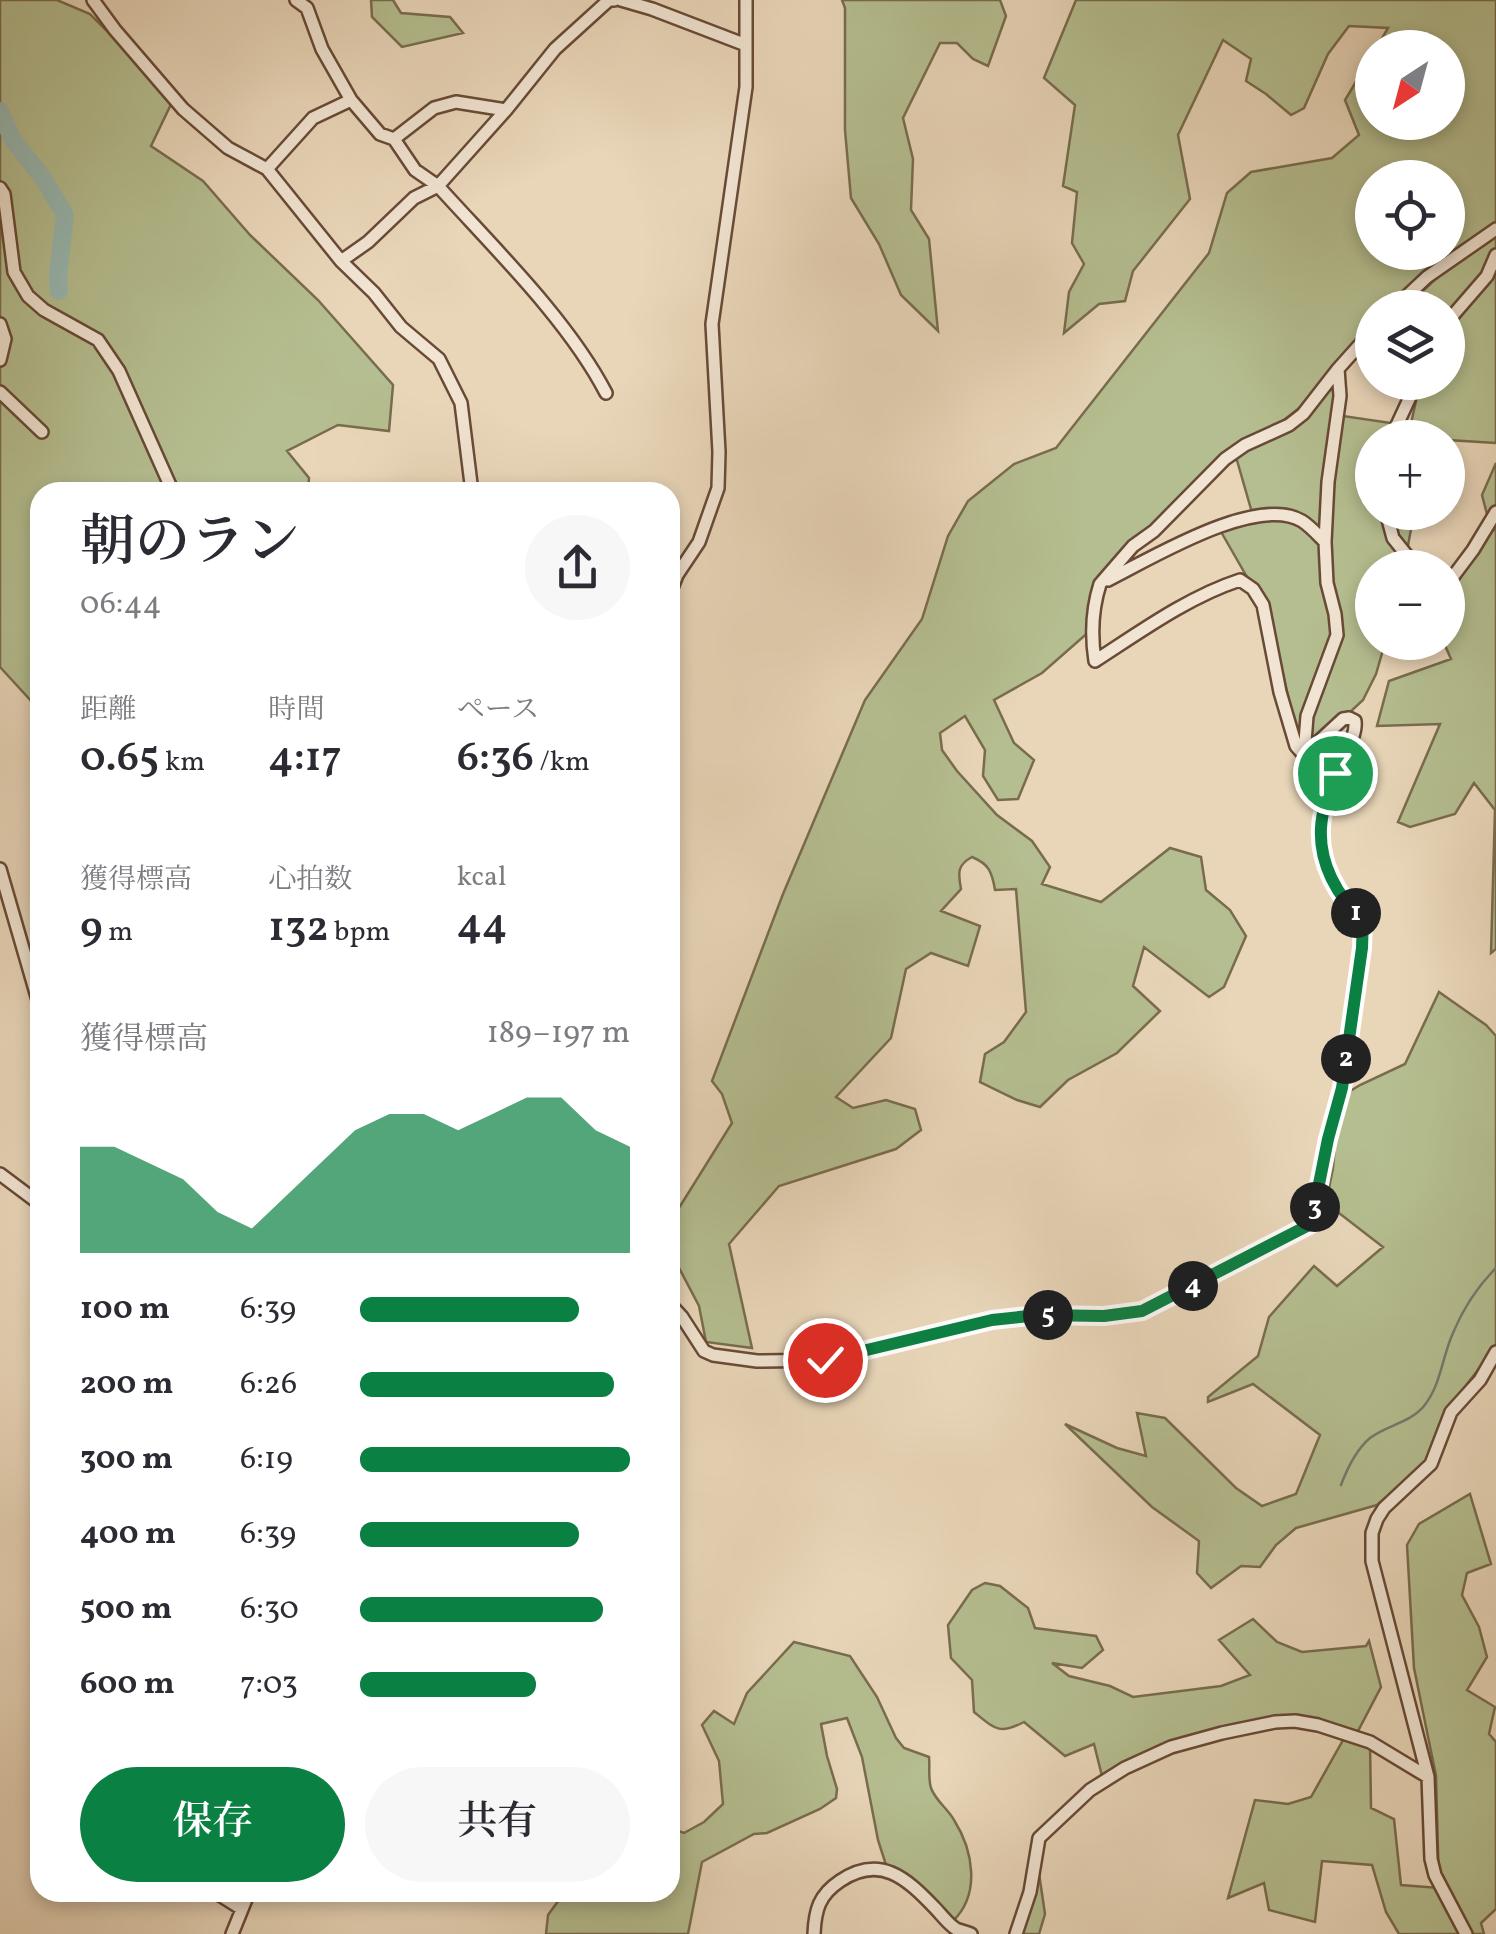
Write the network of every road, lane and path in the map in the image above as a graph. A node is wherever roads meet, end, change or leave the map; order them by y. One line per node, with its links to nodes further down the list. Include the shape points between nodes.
1 (93, 0): 9 (street, via 203,129)
2 (296, 0): 6 (street, via 307,8)
3 (618, 0): 5 (street); 7 (street, via 609,0 555,49)
4 (746, 0): 5 (street)
5 (746, 45): 29 (street, via 746,87 712,324 718,488 699,542)
6 (352, 100): 8 (street, via 380,134); 9 (street, via 314,118)
7 (506, 110): 8 (street, via 456,102 434,108); 10 (street)
8 (394, 139): 10 (street, via 415,170)
9 (267, 170): 14 (street)
10 (438, 186): 14 (street, via 414,198); 22 (street, via 554,317)
11 (0, 188): 24 (street, via 14,272 44,310 98,340 119,370)
12 (1496, 229): 15 (street)
13 (1496, 255): 16 (street)
14 (341, 262): 25 (street, via 439,360 461,402)
15 (1414, 290)
16 (1465, 301)
17 (0, 324): 19 (street)
18 (1355, 350): 20 (street)
19 (0, 360)
20 (1338, 368): 27 (street); 30 (street, via 1303,414 1225,459)
21 (0, 392): 23 (street)
22 (606, 394)
23 (42, 432)
24 (169, 482)
25 (471, 482)
26 (1496, 512): 28 (street)
27 (1325, 542): 30 (street, via 1302,520 1266,513 1230,521); 31 (street, via 1337,635 1307,716)
28 (1465, 560)
29 (680, 570)
30 (1100, 584): 31 (street, via 1094,662 1216,588 1240,580 1253,589)
31 (1304, 756): 36 (street, via 1343,720 1355,721 1321,828 1331,878 1363,919 1362,948 1342,1088 1311,1224 1142,1311 992,1320 834,1360 713,1355)
32 (0, 869): 33 (street)
33 (30, 972)
34 (0, 1174): 35 (street)
35 (30, 1196)
36 (680, 1314)
37 (1496, 1352): 38 (street, via 1451,1412 1432,1464 1384,1508 1372,1532 1372,1561)
38 (1428, 1777): 45 (street, via 1370,1742 1318,1724 1275,1722 1171,1748 1090,1790 1039,1838); 46 (street, via 1431,1859)
39 (230, 1902): 41 (street)
40 (245, 1902): 41 (street)
41 (242, 1909): 42 (street)
42 (232, 1934)
43 (814, 1934): 44 (street, via 824,1895 840,1881 876,1868 910,1884 954,1928)
44 (971, 1934)
45 (1016, 1934)
46 (1466, 1934)

